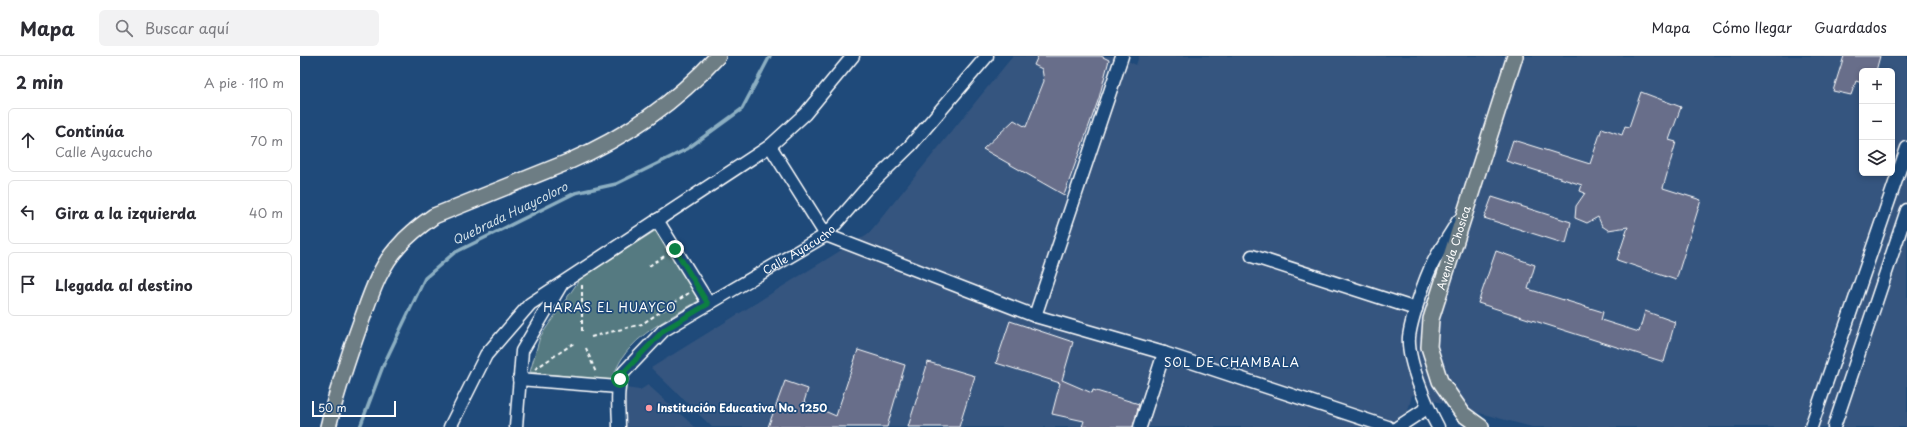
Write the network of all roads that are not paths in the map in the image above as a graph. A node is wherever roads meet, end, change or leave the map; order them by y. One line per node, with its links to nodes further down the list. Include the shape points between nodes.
1 (718, 56): 21 (main road, via 670,102 614,139 568,162 434,216 414,230 398,246 375,285 347,359)
2 (853, 56): 6 (street, via 805,114)
3 (987, 56): 11 (street, Calle Ayacucho, via 910,146 865,190)
4 (1122, 56): 16 (street)
5 (1515, 56): 8 (main road, Avenida Chosica)
6 (770, 146): 10 (street); 11 (street)
7 (1907, 148): 30 (street)
8 (1466, 208): 15 (street, via 1432,264); 29 (main road, Avenida Chosica, via 1431,319 1429,347 1440,381 1463,414)
9 (1907, 210): 31 (street)
10 (656, 220): 13 (street); 14 (street)
11 (826, 235): 14 (street, Calle Ayacucho); 16 (street)
12 (1252, 256): 15 (street)
13 (563, 282): 18 (street, via 522,351); 22 (street, via 530,304 486,355)
14 (708, 304): 19 (street, Calle Ayacucho, via 664,330 624,372)
15 (1416, 309): 20 (street, via 1409,338)
16 (1035, 316): 17 (street)
17 (1164, 353): 25 (street); 26 (street)
18 (519, 379): 19 (street); 23 (street)
19 (618, 387): 24 (street, Calle Ayacucho)
20 (1427, 408): 27 (street); 28 (street)
21 (328, 427)
22 (450, 427)
23 (516, 427)
24 (619, 427)
25 (1140, 427)
26 (1388, 427)
27 (1398, 427)
28 (1438, 427)
29 (1481, 427)
30 (1811, 427)
31 (1834, 427)

